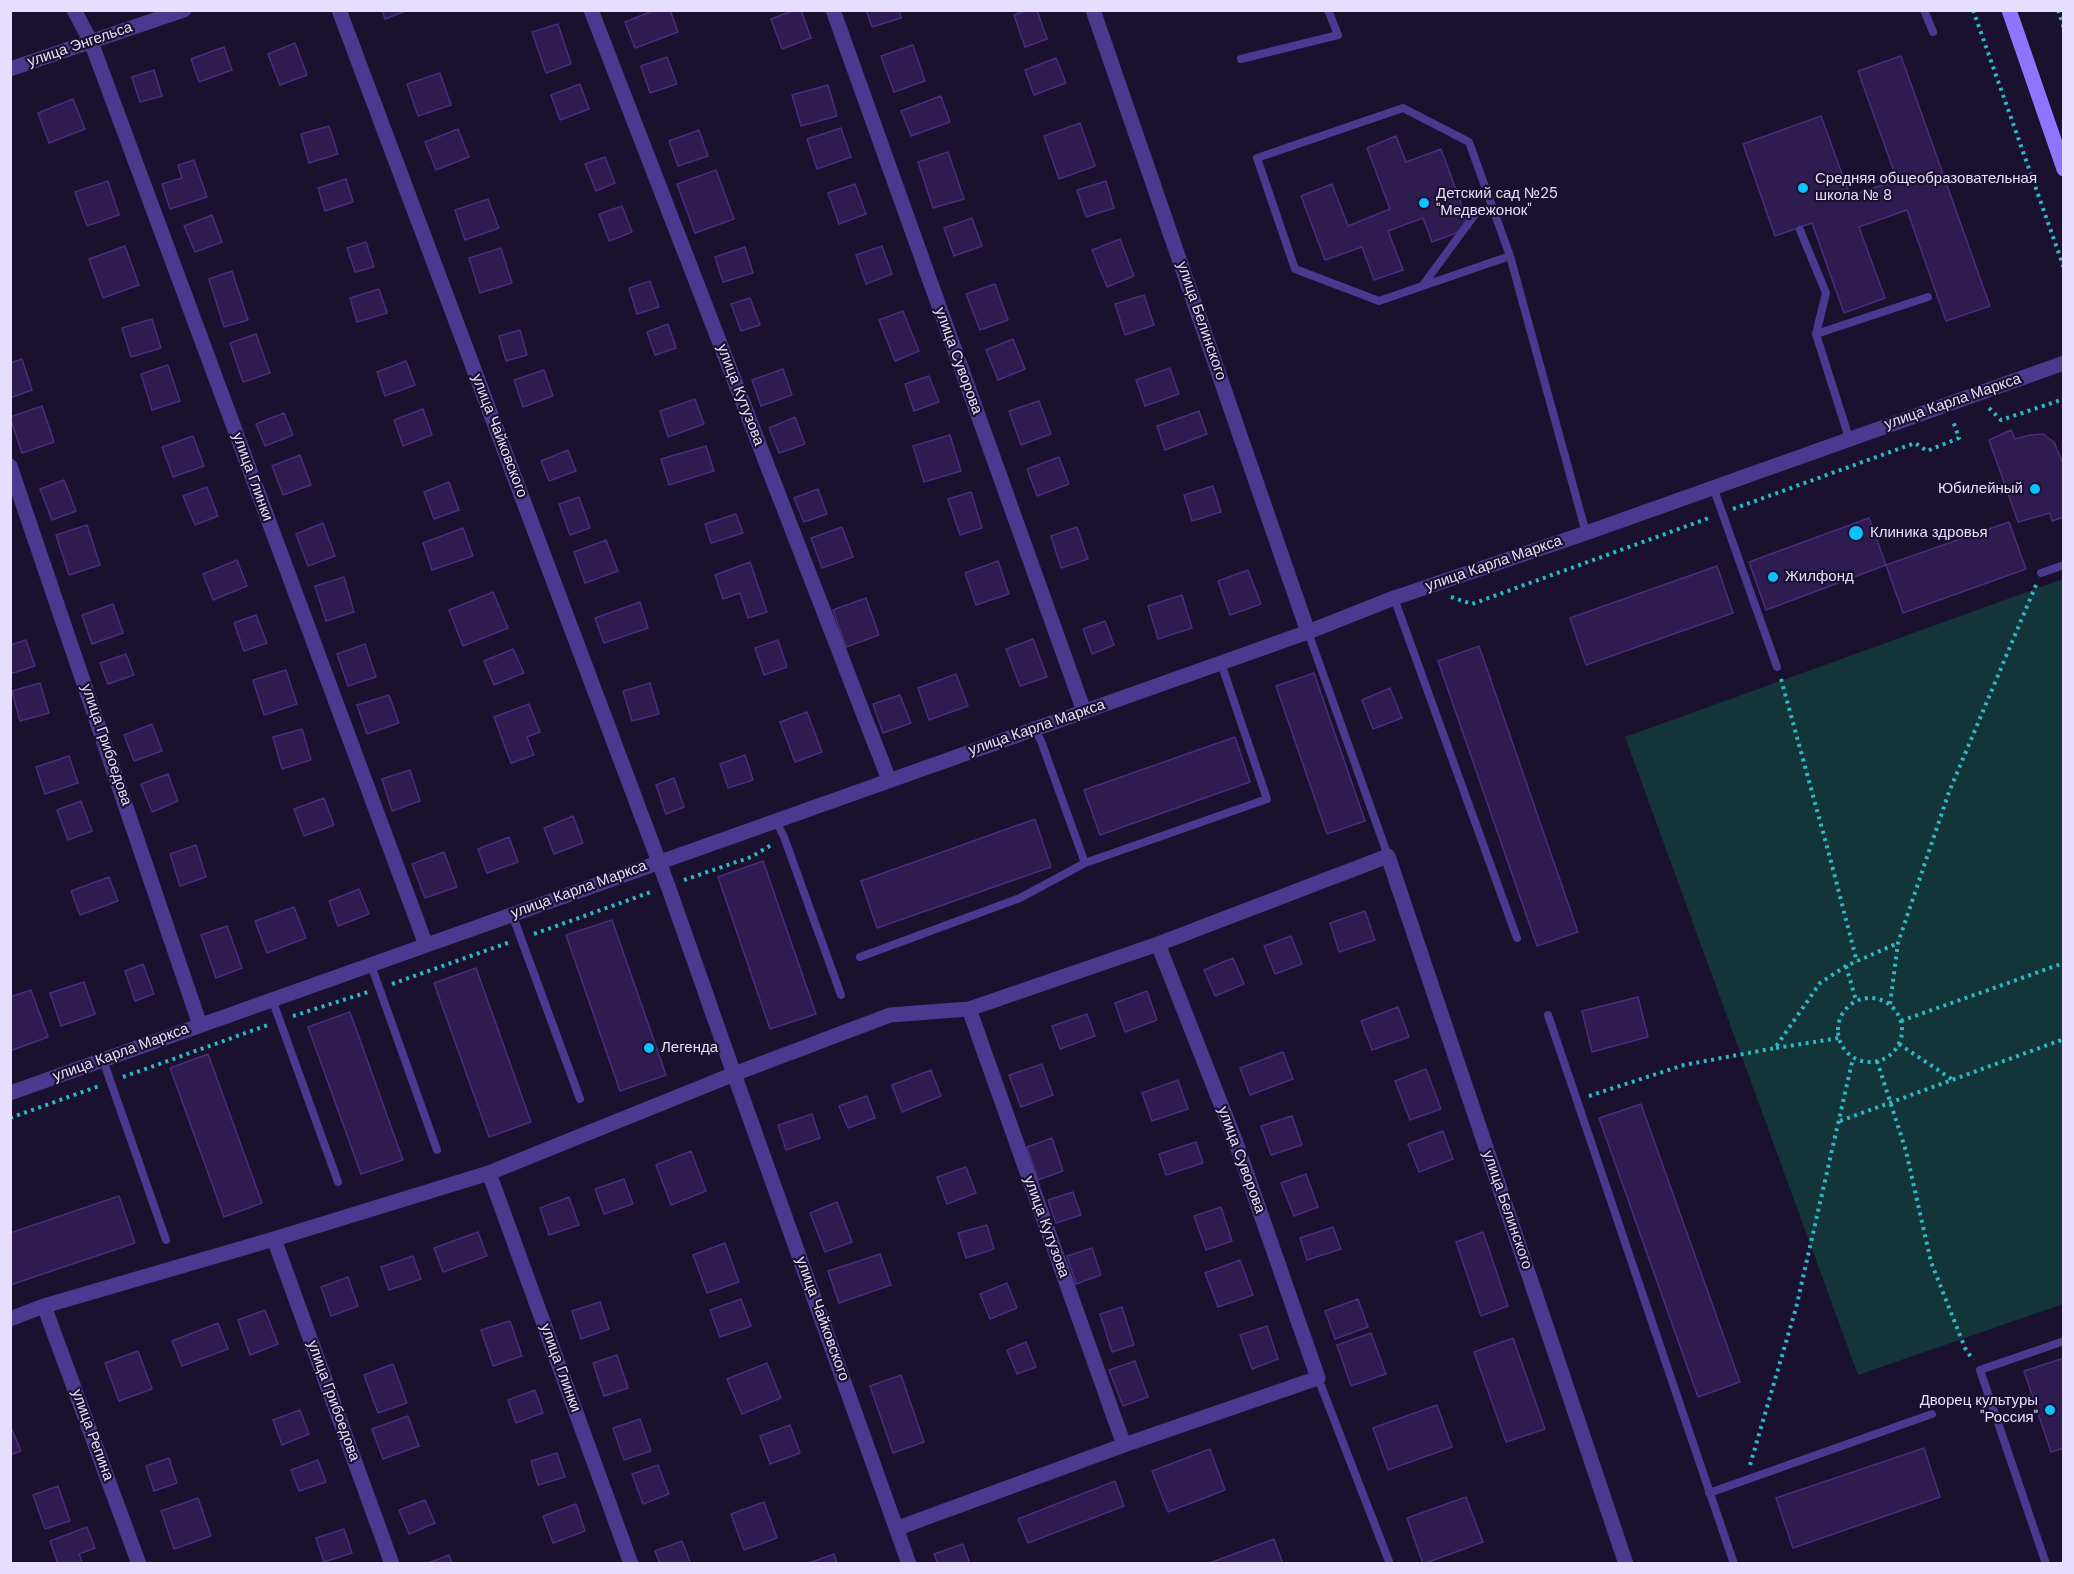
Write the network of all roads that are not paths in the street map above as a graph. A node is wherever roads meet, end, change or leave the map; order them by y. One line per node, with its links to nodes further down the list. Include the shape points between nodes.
1 (75, 10): 11 (street, улица Глинки)
2 (184, 10): 11 (street, улица Энгельса)
3 (339, 10): 37 (street, улица Чайковского)
4 (591, 10): 34 (street, улица Кутузова)
5 (833, 10): 32 (street, улица Суворова)
6 (1093, 10): 29 (street, улица Белинского)
7 (1328, 10): 12 (lane, via 1338,35)
8 (1924, 10): 10 (lane)
9 (2009, 10): 14 (main road)
10 (1933, 32)
11 (91, 42): 13 (street, улица Энгельса); 42 (street, улица Глинки)
12 (1241, 59)
13 (10, 69)
14 (2064, 169)
15 (1476, 213): 18 (lane)
16 (1800, 230): 20 (lane, via 1826,293)
17 (1510, 256): 18 (lane); 18 (lane, via 1469,142 1404,108 1257,158 1295,269 1379,302); 25 (lane)
18 (1422, 287)
19 (1928, 297): 20 (lane)
20 (1815, 334): 22 (lane)
21 (2064, 363): 22 (street, улица Карла Маркса)
22 (1849, 438): 24 (street, улица Карла Маркса)
23 (10, 466): 49 (street, улица Грибоедова)
24 (1713, 487): 25 (street, улица Карла Маркса); 31 (lane)
25 (1586, 533): 28 (street, улица Карла Маркса)
26 (2064, 565): 27 (lane)
27 (2041, 573)
28 (1394, 598): 29 (street, улица Карла Маркса); 40 (lane)
29 (1308, 632): 30 (street, улица Карла Маркса); 36 (lane)
30 (1221, 663): 32 (street, улица Карла Маркса); 38 (lane, via 1267,799)
31 (1777, 667)
32 (1084, 711): 33 (street, улица Карла Маркса)
33 (1034, 729): 34 (street, улица Карла Маркса); 38 (lane)
34 (889, 780): 35 (street, улица Карла Маркса)
35 (776, 821): 37 (street, улица Карла Маркса); 45 (lane)
36 (1389, 856): 41 (street); 72 (street, улица Белинского)
37 (659, 862): 39 (street, улица Карла Маркса); 51 (street, улица Чайковского)
38 (1085, 863): 43 (lane, via 1020,898)
39 (512, 914): 42 (street, улица Карла Маркса); 53 (lane)
40 (1517, 938)
41 (1158, 944): 47 (street); 62 (street, улица Суворова, via 1235,1140)
42 (426, 945): 44 (street, улица Карла Маркса)
43 (860, 957)
44 (371, 965): 46 (street, улица Карла Маркса); 54 (lane)
45 (841, 995)
46 (272, 999): 49 (street, улица Карла Маркса); 56 (lane)
47 (969, 1009): 51 (street, via 890,1015); 64 (street, улица Кутузова)
48 (1548, 1016): 65 (lane)
49 (200, 1025): 50 (street, улица Карла Маркса)
50 (103, 1060): 52 (street, улица Карла Маркса); 58 (lane)
51 (734, 1074): 55 (street); 66 (street, улица Чайковского)
52 (10, 1093)
53 (579, 1099)
54 (437, 1150)
55 (489, 1173): 57 (street); 69 (street, улица Глинки)
56 (338, 1182)
57 (274, 1239): 59 (street); 68 (street, улица Грибоедова)
58 (166, 1240)
59 (44, 1306): 60 (street); 67 (street, улица Репина)
60 (10, 1319)
61 (2064, 1341): 74 (lane, via 1980,1370)
62 (1318, 1378): 64 (street); 71 (lane)
63 (1932, 1414): 65 (lane)
64 (1124, 1445): 66 (street)
65 (1709, 1493): 73 (lane)
66 (898, 1528): 70 (street, улица Чайковского)
67 (139, 1563)
68 (392, 1563)
69 (631, 1563)
70 (909, 1563)
71 (1390, 1563)
72 (1626, 1563)
73 (1734, 1563)
74 (2046, 1563)

